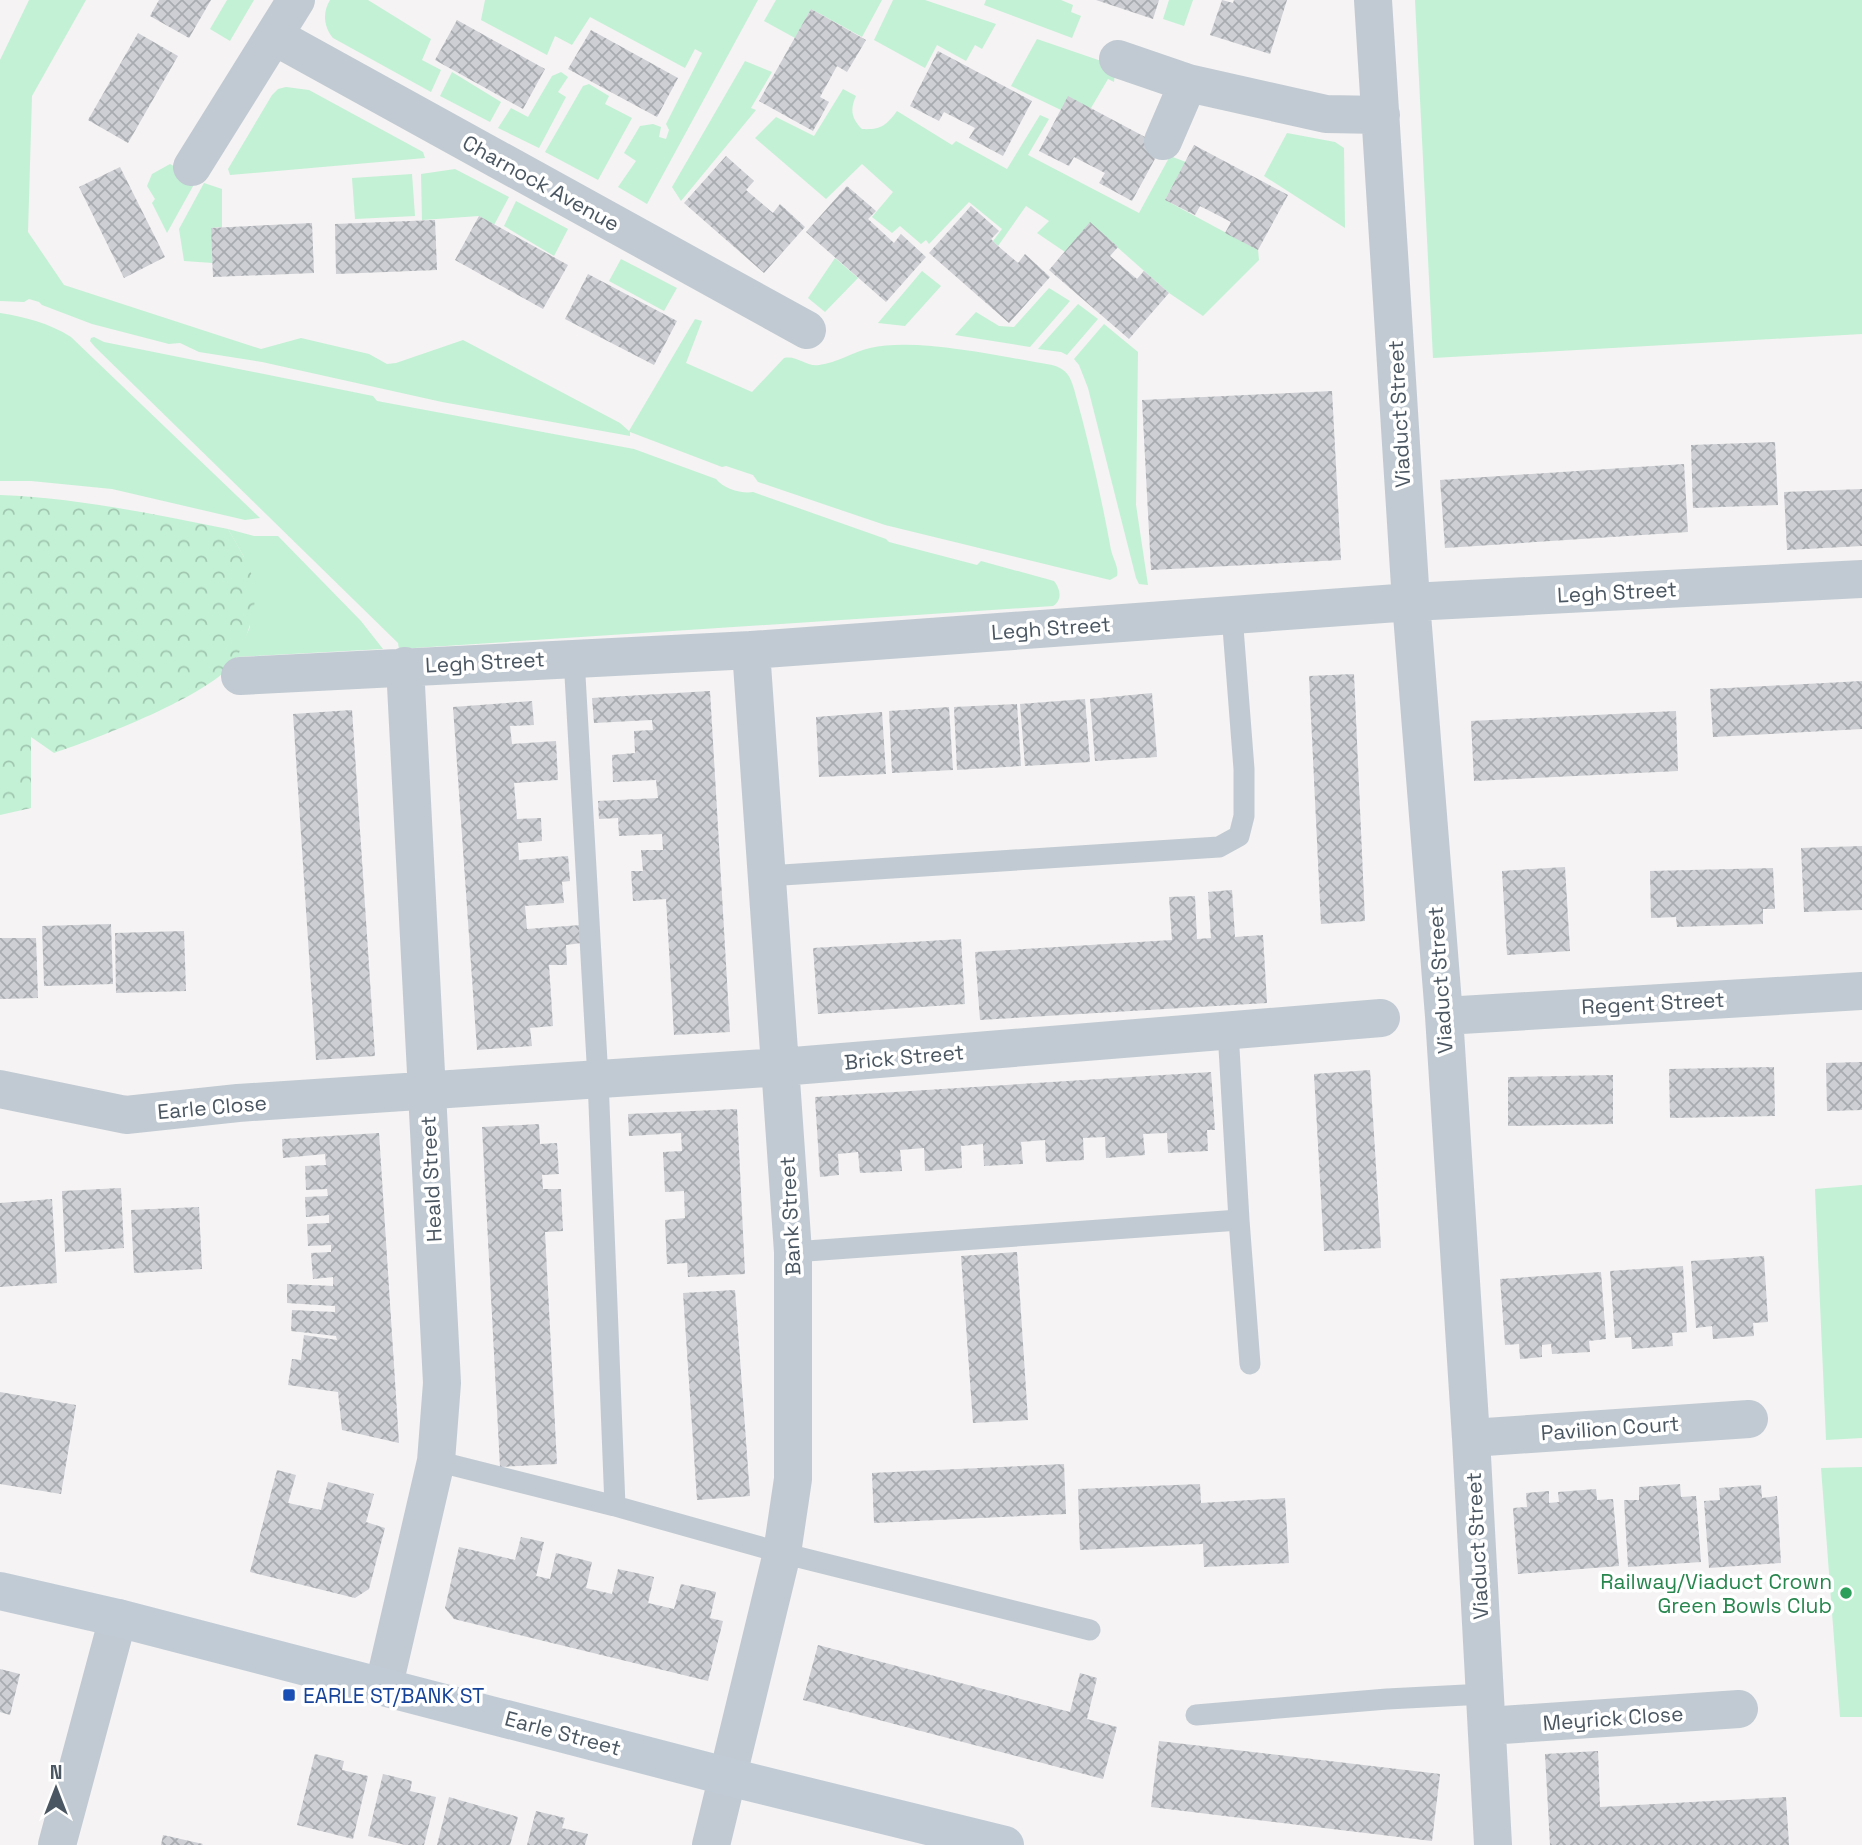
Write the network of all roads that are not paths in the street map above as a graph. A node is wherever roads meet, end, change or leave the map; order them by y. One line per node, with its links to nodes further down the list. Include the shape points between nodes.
1 (296, 0): 3 (street)
2 (1373, 0): 6 (street, Viaduct Street)
3 (274, 36): 8 (street); 9 (street, Charnock Avenue)
4 (1118, 59): 5 (street)
5 (1188, 83): 6 (street, via 1326,114); 7 (street)
6 (1381, 115): 11 (street, Viaduct Street)
7 (1163, 141)
8 (192, 167)
9 (807, 330)
10 (1862, 579): 11 (street, Legh Street)
11 (1411, 603): 12 (street, Legh Street); 19 (street, Viaduct Street)
12 (1232, 615): 13 (street, Legh Street); 17 (lane, via 1244,769 1240,836 1219,846)
13 (751, 650): 14 (street, Legh Street); 17 (street, Bank Street)
14 (575, 658): 15 (street, Legh Street); 23 (lane)
15 (405, 666): 16 (street, Legh Street); 25 (street, Heald Street)
16 (240, 676)
17 (767, 876): 22 (street, Bank Street)
18 (1862, 991): 19 (street, Regent Street)
19 (1444, 1016): 30 (street, Viaduct Street)
20 (1381, 1018): 21 (street, Brick Street)
21 (1228, 1031): 22 (street, Brick Street); 26 (lane)
22 (781, 1067): 23 (street, Brick Street); 27 (street, Bank Street)
23 (598, 1079): 25 (street, Brick Street); 32 (lane)
24 (0, 1089): 25 (street, Earle Close, via 126,1115)
25 (426, 1092): 31 (street, Heald Street, via 442,1383)
26 (1238, 1220): 27 (lane); 28 (lane)
27 (793, 1252): 33 (street, Bank Street, via 793,1479)
28 (1250, 1364)
29 (1749, 1419): 30 (street, Pavilion Court)
30 (1471, 1438): 39 (street, Viaduct Street)
31 (436, 1461): 32 (lane); 37 (street, Heald Street)
32 (615, 1506): 33 (lane)
33 (782, 1553): 36 (lane); 41 (street, Bank Street)
34 (0, 1591): 35 (street, Earle Street)
35 (118, 1618): 37 (street, Earle Street); 42 (street)
36 (1090, 1630)
37 (384, 1685): 41 (street, Earle Street)
38 (1739, 1709): 39 (street, Meyrick Close)
39 (1486, 1710): 40 (lane, via 1388,1699); 45 (street, Viaduct Street)
40 (1196, 1715)
41 (729, 1777): 43 (street, Bank Street); 44 (street, Earle Street)
42 (57, 1845)
43 (711, 1845)
44 (1004, 1845)
45 (1493, 1845)

